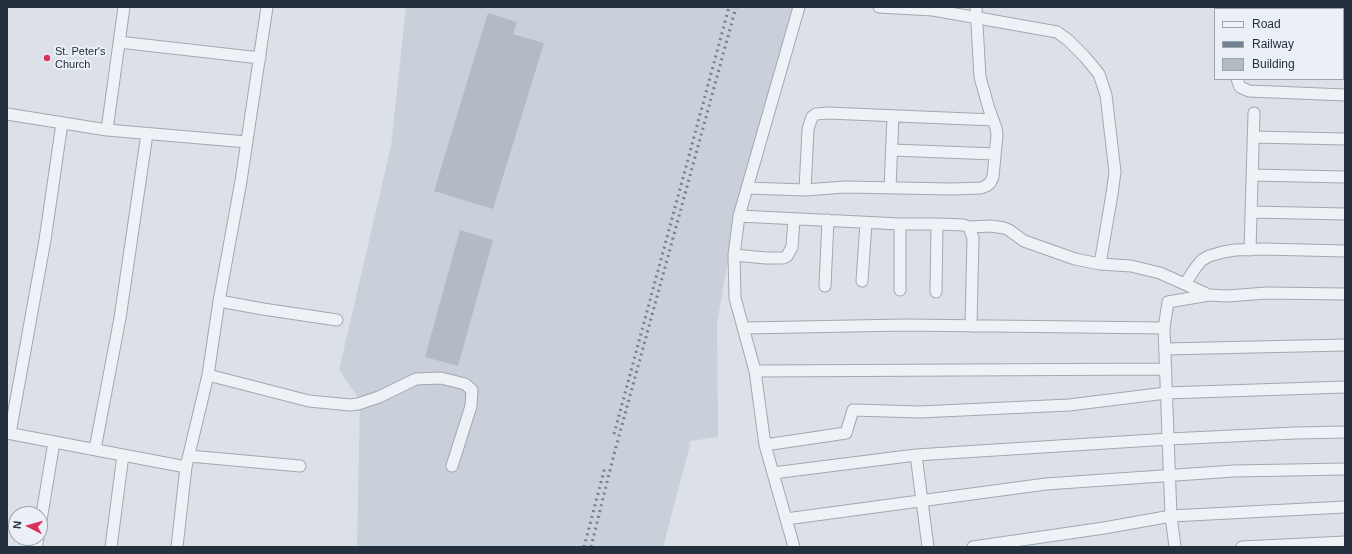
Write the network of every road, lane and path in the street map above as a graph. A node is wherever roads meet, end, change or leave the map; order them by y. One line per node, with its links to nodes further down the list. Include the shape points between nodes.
1 (124, 7): 6 (street)
2 (267, 7): 7 (street)
3 (799, 7): 24 (street)
4 (880, 7): 5 (street)
5 (977, 12): 13 (street, via 980,77); 39 (street, via 1057,32 1085,57 1099,74 1106,95 1115,172)
6 (119, 42): 7 (street); 15 (street)
7 (260, 58): 19 (street)
8 (1237, 80): 9 (street, via 1240,87 1249,90)
9 (1345, 95)
10 (1254, 113): 17 (street)
11 (7, 114): 14 (street)
12 (893, 116): 13 (street); 20 (street); 26 (street, via 822,113 812,117 808,129)
13 (993, 120): 21 (street, via 997,135)
14 (62, 123): 15 (street); 60 (street, via 46,240)
15 (107, 130): 16 (street)
16 (147, 134): 19 (street); 64 (street, via 120,318)
17 (1253, 137): 18 (street); 22 (street)
18 (1345, 139)
19 (247, 142): 47 (street)
20 (892, 150): 21 (street); 25 (street)
21 (995, 154): 25 (street, via 993,177 990,183 980,188)
22 (1252, 175): 23 (street); 27 (street)
23 (1345, 177)
24 (747, 188): 26 (street); 29 (street)
25 (890, 188): 26 (street, via 845,187)
26 (805, 190)
27 (1251, 212): 28 (street); 36 (street)
28 (1345, 214)
29 (739, 216): 30 (street); 38 (street)
30 (794, 219): 31 (street); 38 (street, via 792,247 787,256 772,258)
31 (828, 220): 32 (street); 42 (street)
32 (866, 222): 33 (street); 40 (street)
33 (900, 224): 34 (street); 43 (street)
34 (937, 224): 35 (street); 44 (street)
35 (969, 227): 39 (street, via 1004,228 1024,241 1075,259); 49 (street, via 973,238)
36 (1250, 250): 37 (street); 41 (street, via 1229,251 1209,256 1196,266)
37 (1345, 251)
38 (734, 255): 50 (street, via 734,298)
39 (1100, 264): 41 (street, via 1131,266 1172,277)
40 (862, 281)
41 (1185, 284): 46 (street)
42 (824, 286)
43 (900, 290)
44 (936, 292)
45 (1345, 294): 46 (street)
46 (1209, 295): 51 (street, via 1168,302)
47 (219, 300): 48 (street); 56 (street)
48 (337, 320)
49 (971, 326): 50 (street); 51 (street)
50 (744, 328): 55 (street)
51 (1164, 328): 53 (street)
52 (1345, 345): 53 (street)
53 (1165, 349): 54 (street)
54 (1166, 369): 55 (street); 58 (street)
55 (755, 371): 63 (street)
56 (208, 375): 67 (street); 69 (street, via 320,402 358,404 416,379 441,378 465,384 472,390 471,406)
57 (1345, 387): 58 (street)
58 (1166, 393): 61 (street); 63 (street, via 1069,405 920,412 853,410 846,433)
59 (1345, 432): 61 (street)
60 (9, 433): 62 (street)
61 (1168, 439): 66 (street); 72 (street)
62 (54, 442): 64 (street); 74 (street)
63 (765, 445): 71 (street)
64 (95, 449): 65 (street)
65 (123, 455): 67 (street); 80 (street)
66 (916, 455): 71 (street); 73 (street)
67 (188, 462): 68 (street); 81 (street)
68 (300, 466)
69 (452, 466)
70 (1345, 469): 72 (street)
71 (773, 473): 77 (street)
72 (1170, 475): 73 (street, via 1046,484); 76 (street)
73 (922, 500): 77 (street); 83 (street)
74 (43, 506)
75 (1345, 508): 76 (street)
76 (1171, 516): 84 (street); 85 (street)
77 (786, 519): 82 (street)
78 (1345, 542): 79 (street)
79 (1313, 545): 86 (street)
80 (111, 547)
81 (177, 547)
82 (794, 547)
83 (928, 547)
84 (973, 547)
85 (1175, 547)
86 (1242, 547)

